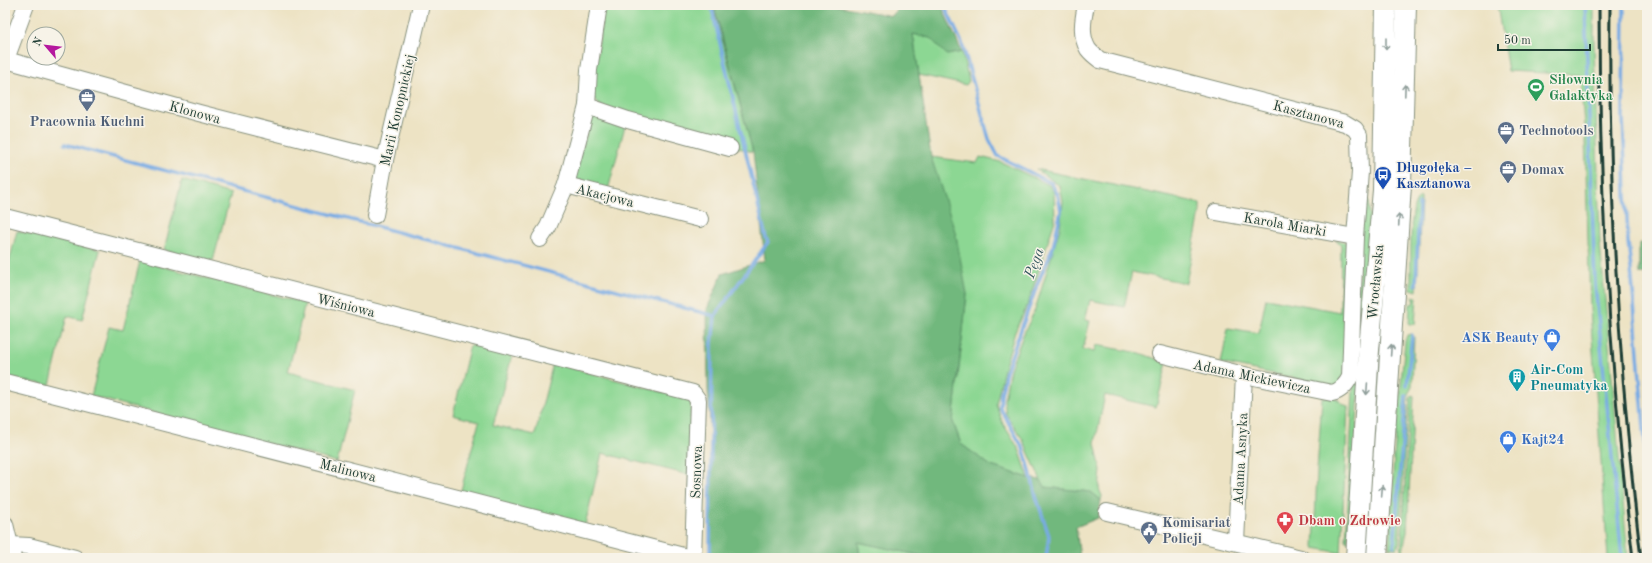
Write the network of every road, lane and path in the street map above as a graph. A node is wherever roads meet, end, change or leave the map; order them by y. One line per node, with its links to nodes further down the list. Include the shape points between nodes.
1 (26, 5): 7 (street)
2 (421, 5): 10 (street, Marii Konopnickiej)
3 (599, 5): 8 (street, Akacjowa, via 589,70)
4 (1386, 5): 30 (main road, Wrocławska, one-way to 30, via 1382,190)
5 (1406, 5): 31 (main road, Wrocławska, one-way to 5, via 1401,185)
6 (1084, 12): 16 (street, Kasztanowa, via 1084,39 1088,50 1100,60 1345,123 1355,129 1359,135 1360,172)
7 (5, 60): 10 (street, Klonowa)
8 (587, 106): 9 (street); 11 (street, Akacjowa)
9 (730, 148)
10 (385, 160): 13 (street, Marii Konopnickiej)
11 (566, 185): 15 (street, Akacjowa); 17 (street, via 548,227)
12 (1216, 212): 16 (street, Karola Miarki)
13 (375, 215)
14 (5, 217): 22 (street, Wiśniowa)
15 (700, 219)
16 (1355, 237): 21 (street, Kasztanowa, via 1350,377)
17 (540, 239)
18 (1160, 354): 19 (street, Adama Mickiewicza)
19 (1244, 375): 21 (street, Adama Mickiewicza, via 1332,393); 25 (street, Adama Asnyka)
20 (5, 382): 28 (street, Malinowa)
21 (1343, 387)
22 (688, 391): 28 (street, Sosnowa, via 698,400)
23 (1107, 512): 25 (street)
24 (5, 524): 26 (street)
25 (1236, 542): 29 (street)
26 (12, 551): 27 (street, via 29,546)
27 (75, 558)
28 (692, 558)
29 (1301, 558)
30 (1356, 558)
31 (1377, 558)

